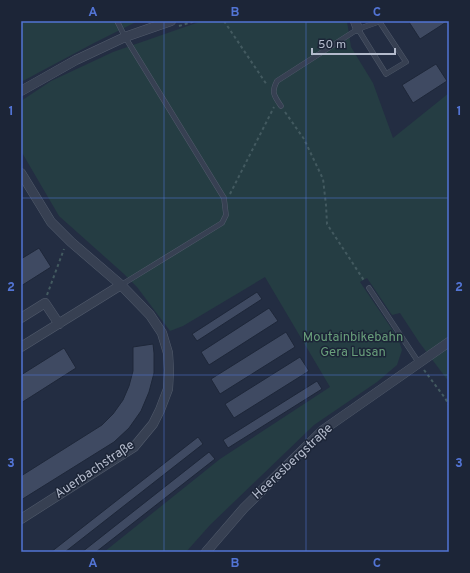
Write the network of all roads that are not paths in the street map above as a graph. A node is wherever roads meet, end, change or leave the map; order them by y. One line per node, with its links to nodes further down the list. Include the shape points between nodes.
1 (117, 21): 5 (lane)
2 (171, 21): 5 (street)
3 (380, 21): 4 (lane); 4 (lane, via 406,62 386,74)
4 (357, 25): 7 (lane, via 277,81 273,93)
5 (125, 37): 6 (street, via 76,60); 9 (lane, via 224,198 226,215 222,223)
6 (21, 91)
7 (281, 106)
8 (21, 173): 9 (street, Auerbachstraße, via 51,222 70,242)
9 (121, 285): 12 (street); 16 (street, Auerbachstraße, via 150,315 162,333 168,353 169,370 168,389 160,410 153,424 134,447)
10 (369, 288): 15 (lane)
11 (21, 318): 12 (street, via 45,304)
12 (59, 324): 14 (street)
13 (449, 342): 15 (street, Heeresbergstraße)
14 (21, 347)
15 (419, 363): 17 (street, Heeresbergstraße, via 323,430 244,508)
16 (21, 518)
17 (206, 552)

